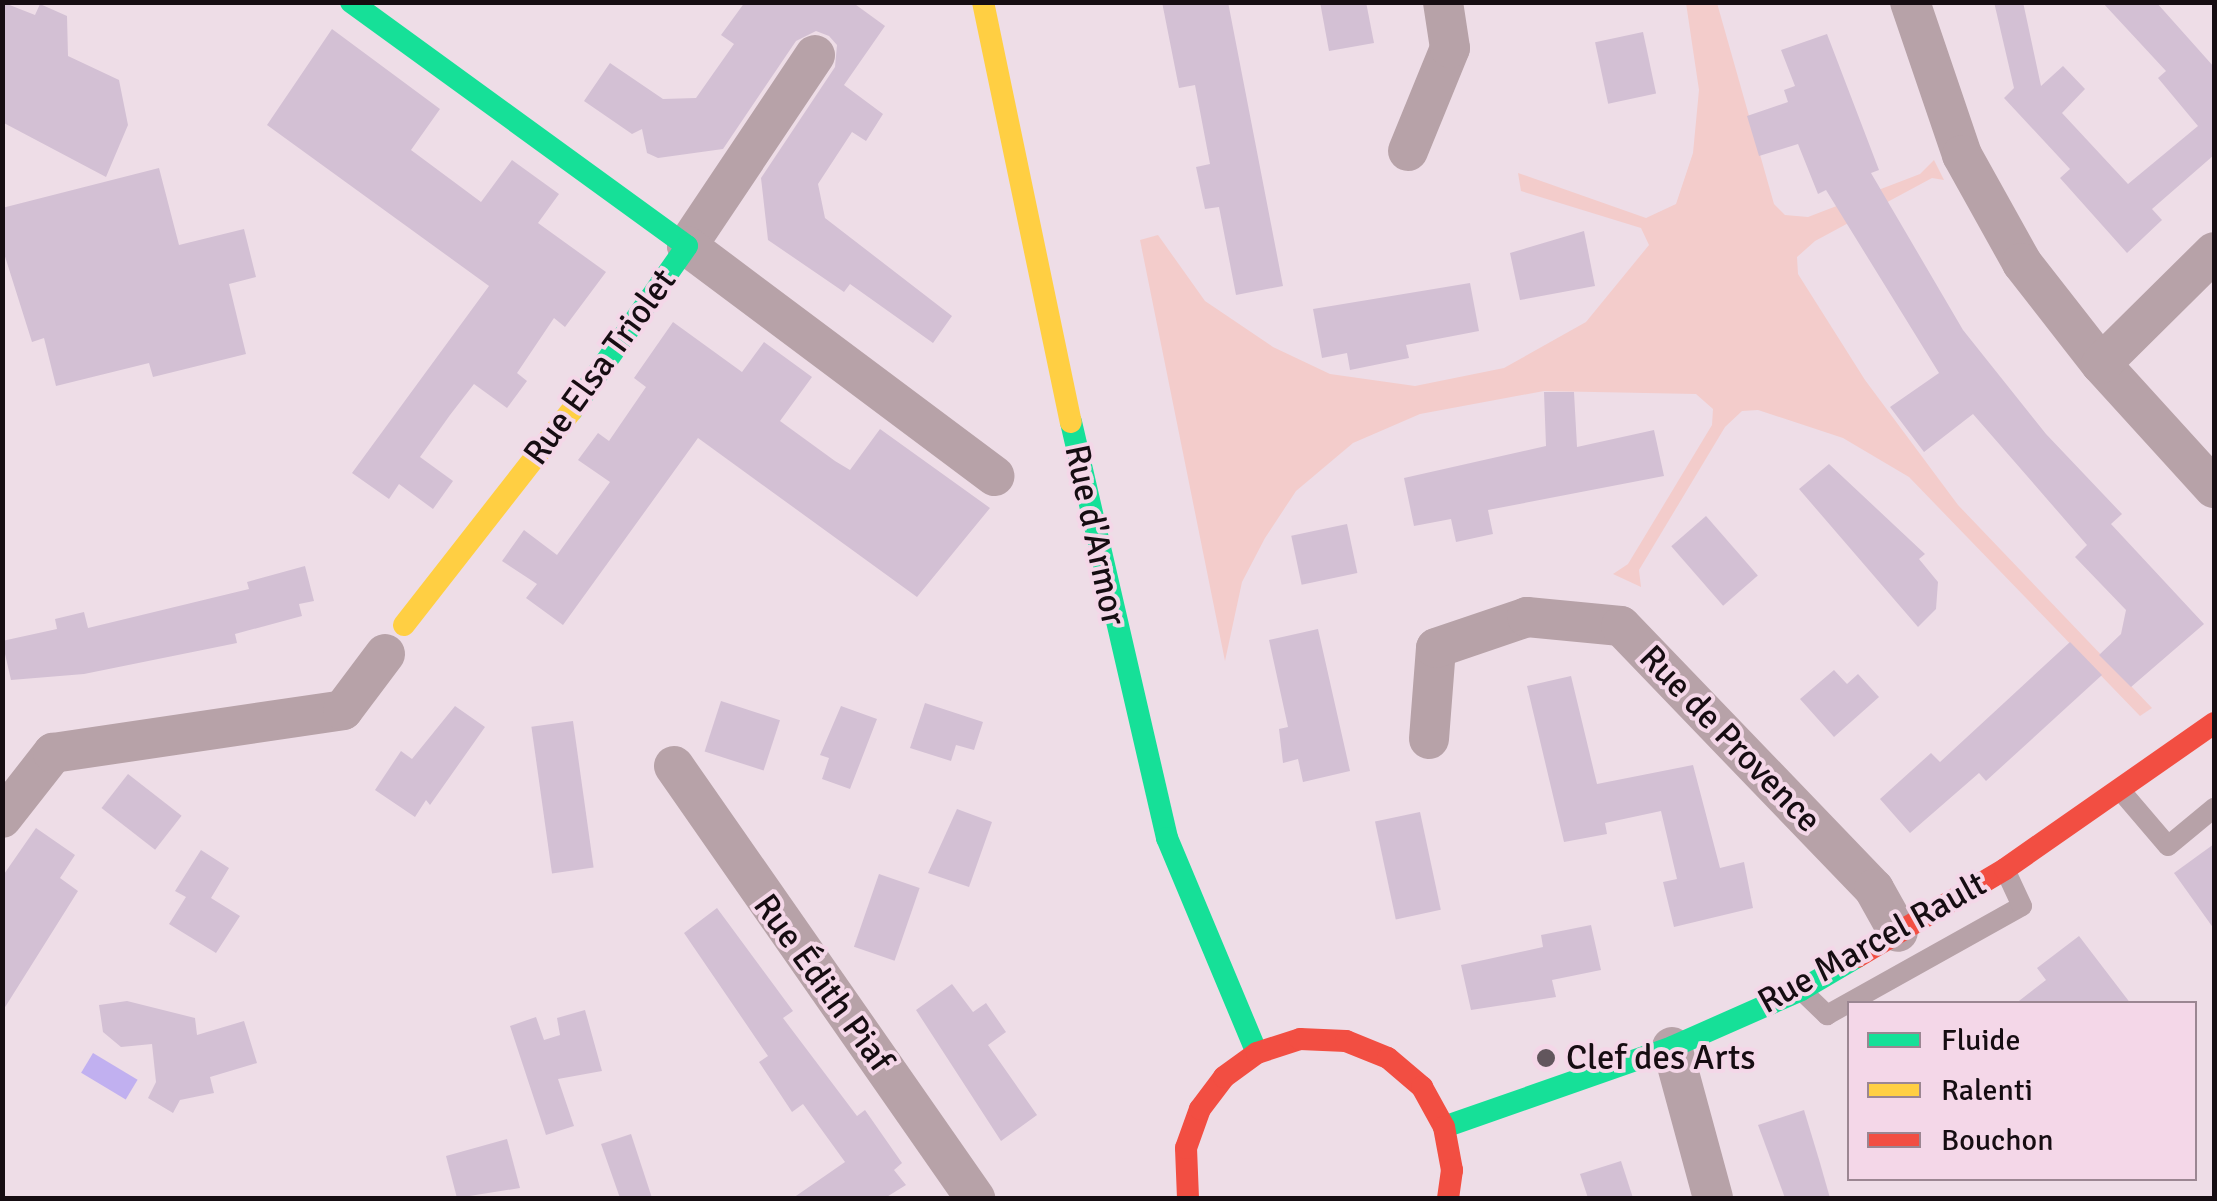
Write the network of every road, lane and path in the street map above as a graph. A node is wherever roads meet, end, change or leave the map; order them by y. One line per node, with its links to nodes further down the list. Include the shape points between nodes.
1 (352, 2): 7 (street, Rue Elsa Triolet)
2 (983, 2): 25 (street, Rue d'Armor, via 1109,602 1167,838)
3 (1443, 2): 6 (street, via 1450,48)
4 (1910, 2): 9 (street, via 1962,156 2022,263)
5 (815, 55): 7 (street)
6 (1408, 152)
7 (688, 246): 10 (street); 12 (street, Rue Elsa Triolet, via 587,392)
8 (2214, 252): 9 (street)
9 (2101, 364): 11 (street)
10 (995, 476)
11 (2214, 488)
12 (394, 639): 18 (street, via 343,710 53,753)
13 (2214, 724): 16 (street, Rue Marcel Rault)
14 (1429, 738): 20 (street, Rue de Provence, via 1436,648 1527,618 1621,626 1874,889)
15 (674, 766): 27 (street, Rue Édith Piaf)
16 (2119, 790): 17 (lane, via 2168,846); 19 (street, Rue Marcel Rault)
17 (2214, 808)
18 (2, 818)
19 (2005, 869): 20 (street, Rue Marcel Rault); 22 (lane, via 2022,906)
20 (1898, 932): 21 (street, Rue Marcel Rault)
21 (1801, 990): 23 (lane, via 1827,1014); 24 (street, Rue Marcel Rault)
22 (1850, 1001)
23 (1847, 1003)
24 (1672, 1047): 26 (street, Rue Marcel Rault); 30 (street)
25 (1257, 1053): 26 (street, via 1315,1040 1346,1042 1388,1058 1422,1087); 28 (street, via 1224,1077 1200,1110 1186,1148)
26 (1444, 1127): 29 (street, via 1452,1170)
27 (975, 1198)
28 (1188, 1198)
29 (1448, 1198)
30 (1713, 1198)

